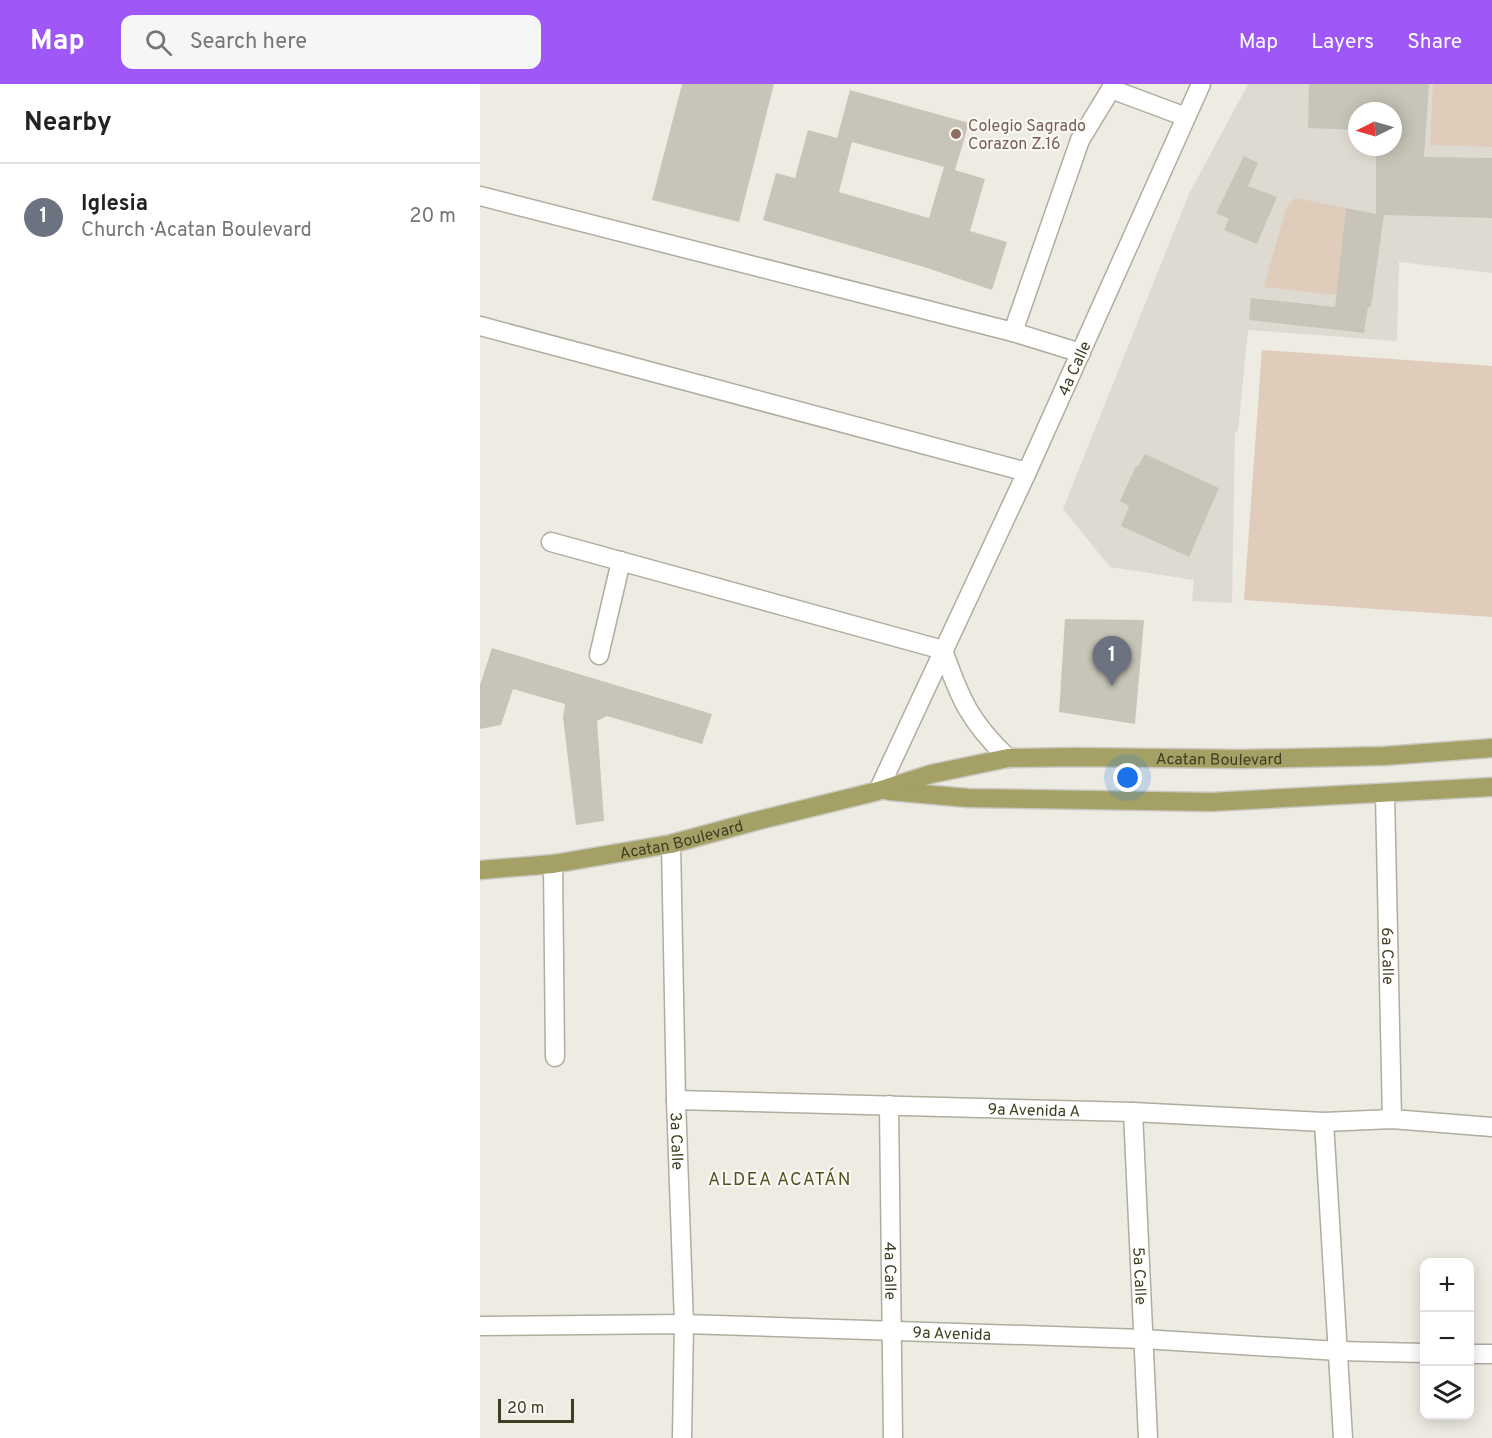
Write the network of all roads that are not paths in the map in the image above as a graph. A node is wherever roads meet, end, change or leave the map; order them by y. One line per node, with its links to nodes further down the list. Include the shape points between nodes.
1 (1201, 84): 3 (street, 4a Calle)
2 (1112, 86): 3 (street); 6 (street, via 1080,140)
3 (1186, 117): 7 (street, 4a Calle)
4 (480, 196): 6 (street)
5 (480, 326): 8 (street)
6 (1013, 332): 7 (street)
7 (1081, 353): 8 (street, 4a Calle)
8 (1027, 472): 11 (street, 4a Calle)
9 (551, 542): 10 (street)
10 (621, 561): 11 (street); 12 (street)
11 (943, 650): 14 (street, via 959,695 974,722); 17 (street, 4a Calle)
12 (599, 655)
13 (1492, 748): 14 (main road, Acatan Boulevard, via 1384,756 1242,759)
14 (1008, 758): 15 (main road, Acatan Boulevard)
15 (931, 774): 17 (main road, Acatan Boulevard); 18 (main road)
16 (1492, 787): 19 (main road, Acatan Boulevard)
17 (878, 791): 18 (main road, Acatan Boulevard); 20 (main road, Acatan Boulevard)
18 (934, 794): 19 (main road, Acatan Boulevard, via 968,798 1211,802)
19 (1385, 794): 27 (street, 6a Calle)
20 (671, 844): 21 (main road, Acatan Boulevard); 24 (street, 3a Calle)
21 (553, 864): 22 (main road, Acatan Boulevard); 23 (street)
22 (480, 870)
23 (555, 1057)
24 (676, 1100): 25 (street, 9a Avenida A); 30 (street, 3a Calle)
25 (890, 1106): 26 (street, 9a Avenida A); 32 (street, 4a Calle)
26 (1133, 1112): 28 (street, 9a Avenida A); 33 (street, 5a Calle)
27 (1392, 1119): 28 (street, 9a Avenida A); 29 (street)
28 (1324, 1122): 34 (street)
29 (1492, 1127)
30 (684, 1324): 31 (street, 9a Avenida); 32 (street, 9a Avenida); 38 (street, 3a Calle)
31 (480, 1326)
32 (893, 1331): 33 (street, 9a Avenida); 39 (street, 4a Calle)
33 (1143, 1339): 34 (street, 9a Avenida); 40 (street, 5a Calle)
34 (1338, 1351): 35 (street, 9a Avenida); 41 (street)
35 (1420, 1353)
36 (1474, 1354): 37 (street)
37 (1492, 1354)
38 (682, 1438)
39 (893, 1438)
40 (1148, 1438)
41 (1343, 1438)

